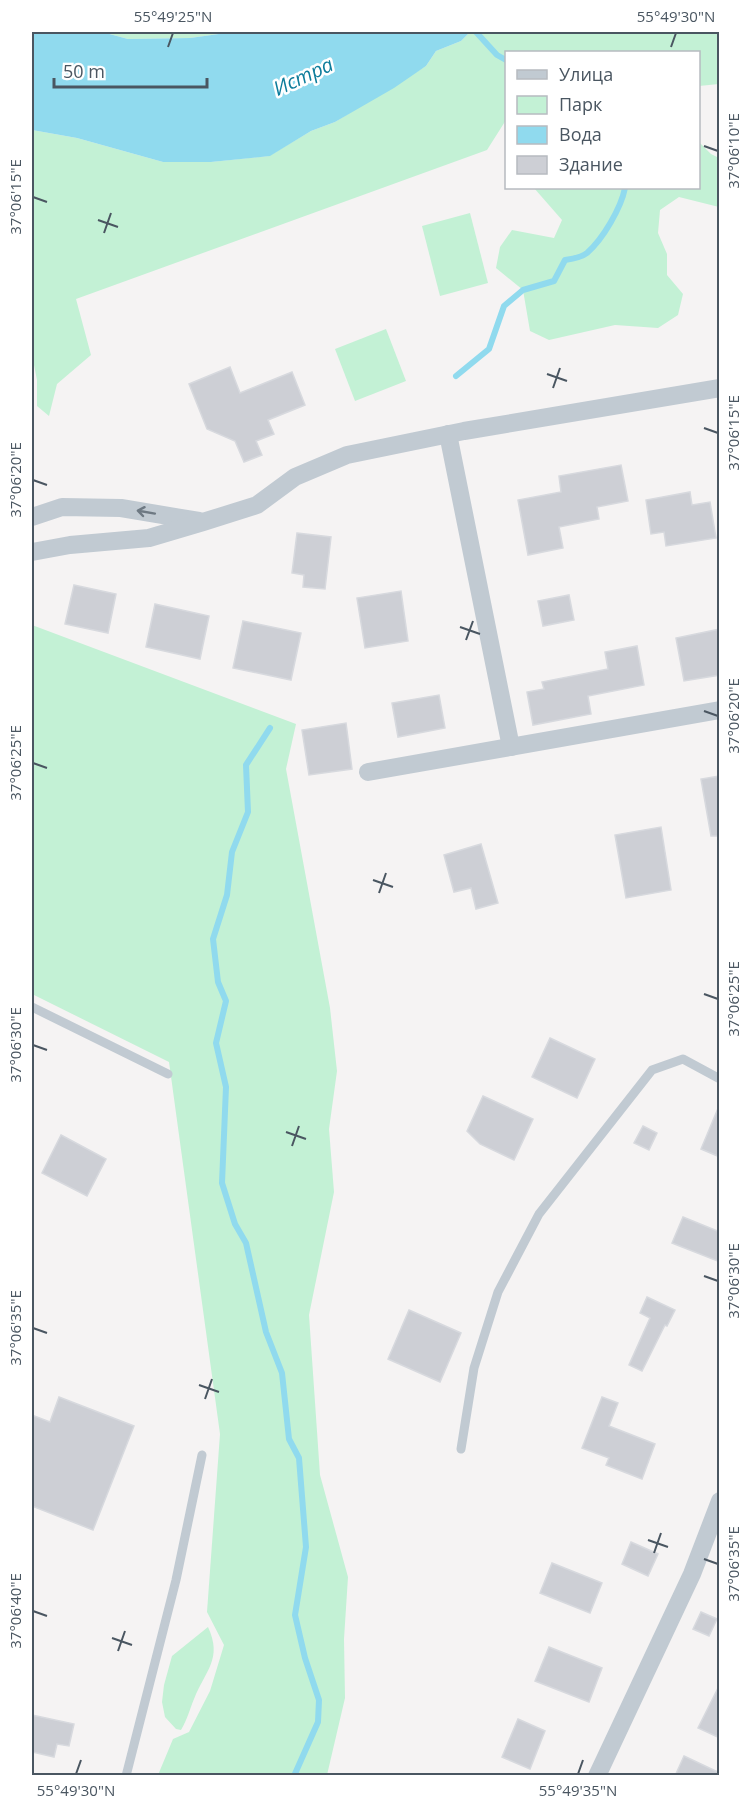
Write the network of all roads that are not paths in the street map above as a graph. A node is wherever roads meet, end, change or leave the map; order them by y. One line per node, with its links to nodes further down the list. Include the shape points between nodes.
1 (720, 388): 2 (street)
2 (448, 434): 4 (street, via 347,455 295,477 257,505); 7 (street)
3 (32, 517): 4 (street, one-way to 3, via 121,508 62,507)
4 (203, 522): 5 (street, via 149,538)
5 (32, 552)
6 (720, 710): 7 (street)
7 (511, 747): 8 (street)
8 (368, 772)
9 (32, 1007): 10 (lane)
10 (168, 1074)
11 (720, 1079): 12 (lane, via 683,1059 652,1071 539,1214 498,1292 474,1368)
12 (461, 1449)
13 (202, 1455): 15 (lane, via 176,1580)
14 (720, 1501): 16 (street, via 692,1574)
15 (126, 1776)
16 (597, 1776)

